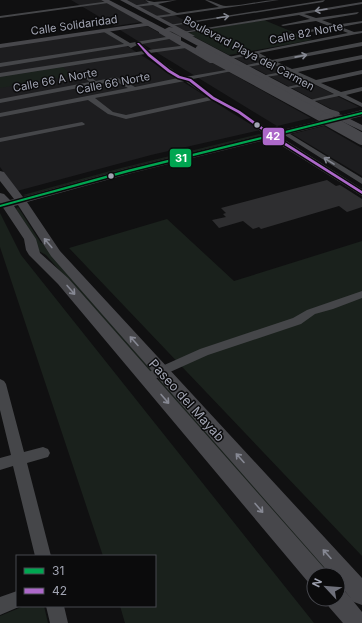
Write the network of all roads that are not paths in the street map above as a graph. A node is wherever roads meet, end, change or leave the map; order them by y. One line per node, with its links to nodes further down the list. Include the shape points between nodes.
1 (116, 0): 21 (highway)
2 (123, 0): 15 (main road, Boulevard Playa del Carmen)
3 (147, 0): 13 (street)
4 (175, 0): 13 (street)
5 (277, 0): 9 (street)
6 (323, 0): 10 (street); 16 (street); 17 (street)
7 (106, 1): 26 (street); 33 (highway)
8 (220, 1): 12 (street)
9 (267, 1): 17 (street); 19 (street)
10 (330, 1): 16 (street)
11 (206, 2): 12 (street)
12 (212, 2): 19 (street)
13 (153, 3): 15 (street); 20 (street)
14 (362, 3): 16 (street)
15 (134, 6): 21 (main road, Boulevard Playa del Carmen)
16 (341, 6): 22 (street, one-way to 22); 23 (street)
17 (283, 7): 22 (street); 25 (street)
18 (174, 8): 20 (street)
19 (224, 8): 24 (street); 25 (street)
20 (166, 9): 21 (street); 24 (street)
21 (143, 12): 27 (main road, Boulevard Playa del Carmen); 38 (highway)
22 (300, 13): 28 (street); 29 (street)
23 (361, 13): 29 (street)
24 (177, 14): 27 (street); 31 (street)
25 (240, 14): 30 (street); 31 (street, one-way to 25)
26 (0, 17)
27 (157, 17): 38 (main road, Boulevard Playa del Carmen)
28 (267, 19): 30 (street); 34 (street)
29 (318, 20): 34 (street); 35 (street)
30 (254, 21): 36 (street)
31 (192, 22): 36 (street); 38 (street)
32 (362, 22): 35 (street)
33 (149, 23): 37 (main road, Calle Solidaridad); 38 (highway)
34 (283, 25): 41 (street)
35 (336, 27): 41 (street); 42 (street)
36 (206, 28): 39 (street)
37 (105, 30): 47 (main road, Calle Solidaridad); 49 (street)
38 (168, 30): 39 (main road, Boulevard Playa del Carmen); 45 (street); 50 (main road, Boulevard Playa del Carmen); 77 (highway, via 174,30); 87 (highway, bridge)
39 (184, 32): 54 (main road, Boulevard Playa del Carmen)
40 (362, 32): 42 (street, Calle 82 Norte)
41 (300, 33): 44 (street)
42 (354, 34): 43 (street); 44 (street, Calle 82 Norte)
43 (362, 37)
44 (318, 41): 46 (street, Calle 82 Norte)
45 (138, 43): 49 (street); 51 (street)
46 (306, 43): 52 (street); 53 (street, Calle 82 Norte)
47 (0, 44)
48 (362, 44): 52 (street)
49 (129, 45): 51 (street); 58 (street)
50 (186, 46): 51 (street); 61 (main road, Boulevard Playa del Carmen)
51 (145, 52): 65 (street); 67 (street, via 169,71)
52 (326, 52): 56 (street); 57 (street, one-way to 52)
53 (254, 53): 54 (street, Calle 82 Norte); 57 (street)
54 (231, 57): 60 (main road, Boulevard Playa del Carmen)
55 (362, 57): 56 (street)
56 (346, 60): 59 (street); 62 (street)
57 (273, 62): 60 (street); 62 (street)
58 (0, 65)
59 (357, 65)
60 (249, 66): 66 (main road, Boulevard Playa del Carmen)
61 (230, 70): 67 (street, Calle 66 Norte); 78 (main road, Boulevard Playa del Carmen)
62 (293, 71): 66 (street); 68 (street)
63 (362, 72): 68 (street)
64 (83, 74): 69 (street)
65 (0, 76)
66 (268, 76): 70 (main road, Boulevard Playa del Carmen)
67 (186, 79): 71 (street, Calle 66 Norte); 75 (street)
68 (316, 82): 70 (street); 73 (street)
69 (95, 83): 71 (street, Calle 66 A Norte, via 118,79); 76 (street, Calle 66 A Norte)
70 (289, 88): 77 (main road, Boulevard Playa del Carmen)
71 (134, 89): 74 (street, Calle 66 Norte)
72 (362, 89): 73 (street)
73 (340, 94): 77 (street); 79 (street)
74 (90, 98): 75 (street, via 116,117); 81 (street, Calle 66 Norte)
75 (213, 98): 86 (street)
76 (0, 100)
77 (310, 101): 78 (main road, via 305,106); 82 (highway)
78 (294, 106): 83 (main road, Boulevard Playa del Carmen)
79 (362, 106): 82 (main road)
80 (362, 112): 82 (main road)
81 (0, 115)
82 (338, 116): 83 (main road); 85 (main road)
83 (321, 120): 86 (main road); 87 (main road, Boulevard Playa del Carmen)
84 (82, 124): 88 (street)
85 (362, 128)
86 (274, 132): 89 (street, one-way to 86); 90 (street, via 280,140); 94 (main road)
87 (360, 137)
88 (0, 140)
89 (346, 172): 90 (street); 92 (street)
90 (333, 175): 93 (street)
91 (1, 176): 94 (main road, Paseo del Mayab)
92 (362, 182)
93 (362, 194)
94 (6, 200): 96 (main road, Paseo del Mayab, via 55,253)
95 (362, 294): 96 (street, via 311,312 297,322 204,352)
96 (153, 374): 103 (main road, Paseo del Mayab, one-way to 103); 104 (main road, Paseo del Mayab, one-way to 96)
97 (0, 384): 98 (street)
98 (2, 397): 100 (street)
99 (43, 453): 100 (street)
100 (20, 459): 101 (street); 102 (street)
101 (0, 464)
102 (43, 555)
103 (310, 567)
104 (362, 594)
105 (16, 599): 106 (street)
106 (0, 606)
107 (55, 607): 109 (street)
108 (344, 607): 110 (main road)
109 (59, 623)
110 (357, 623)

